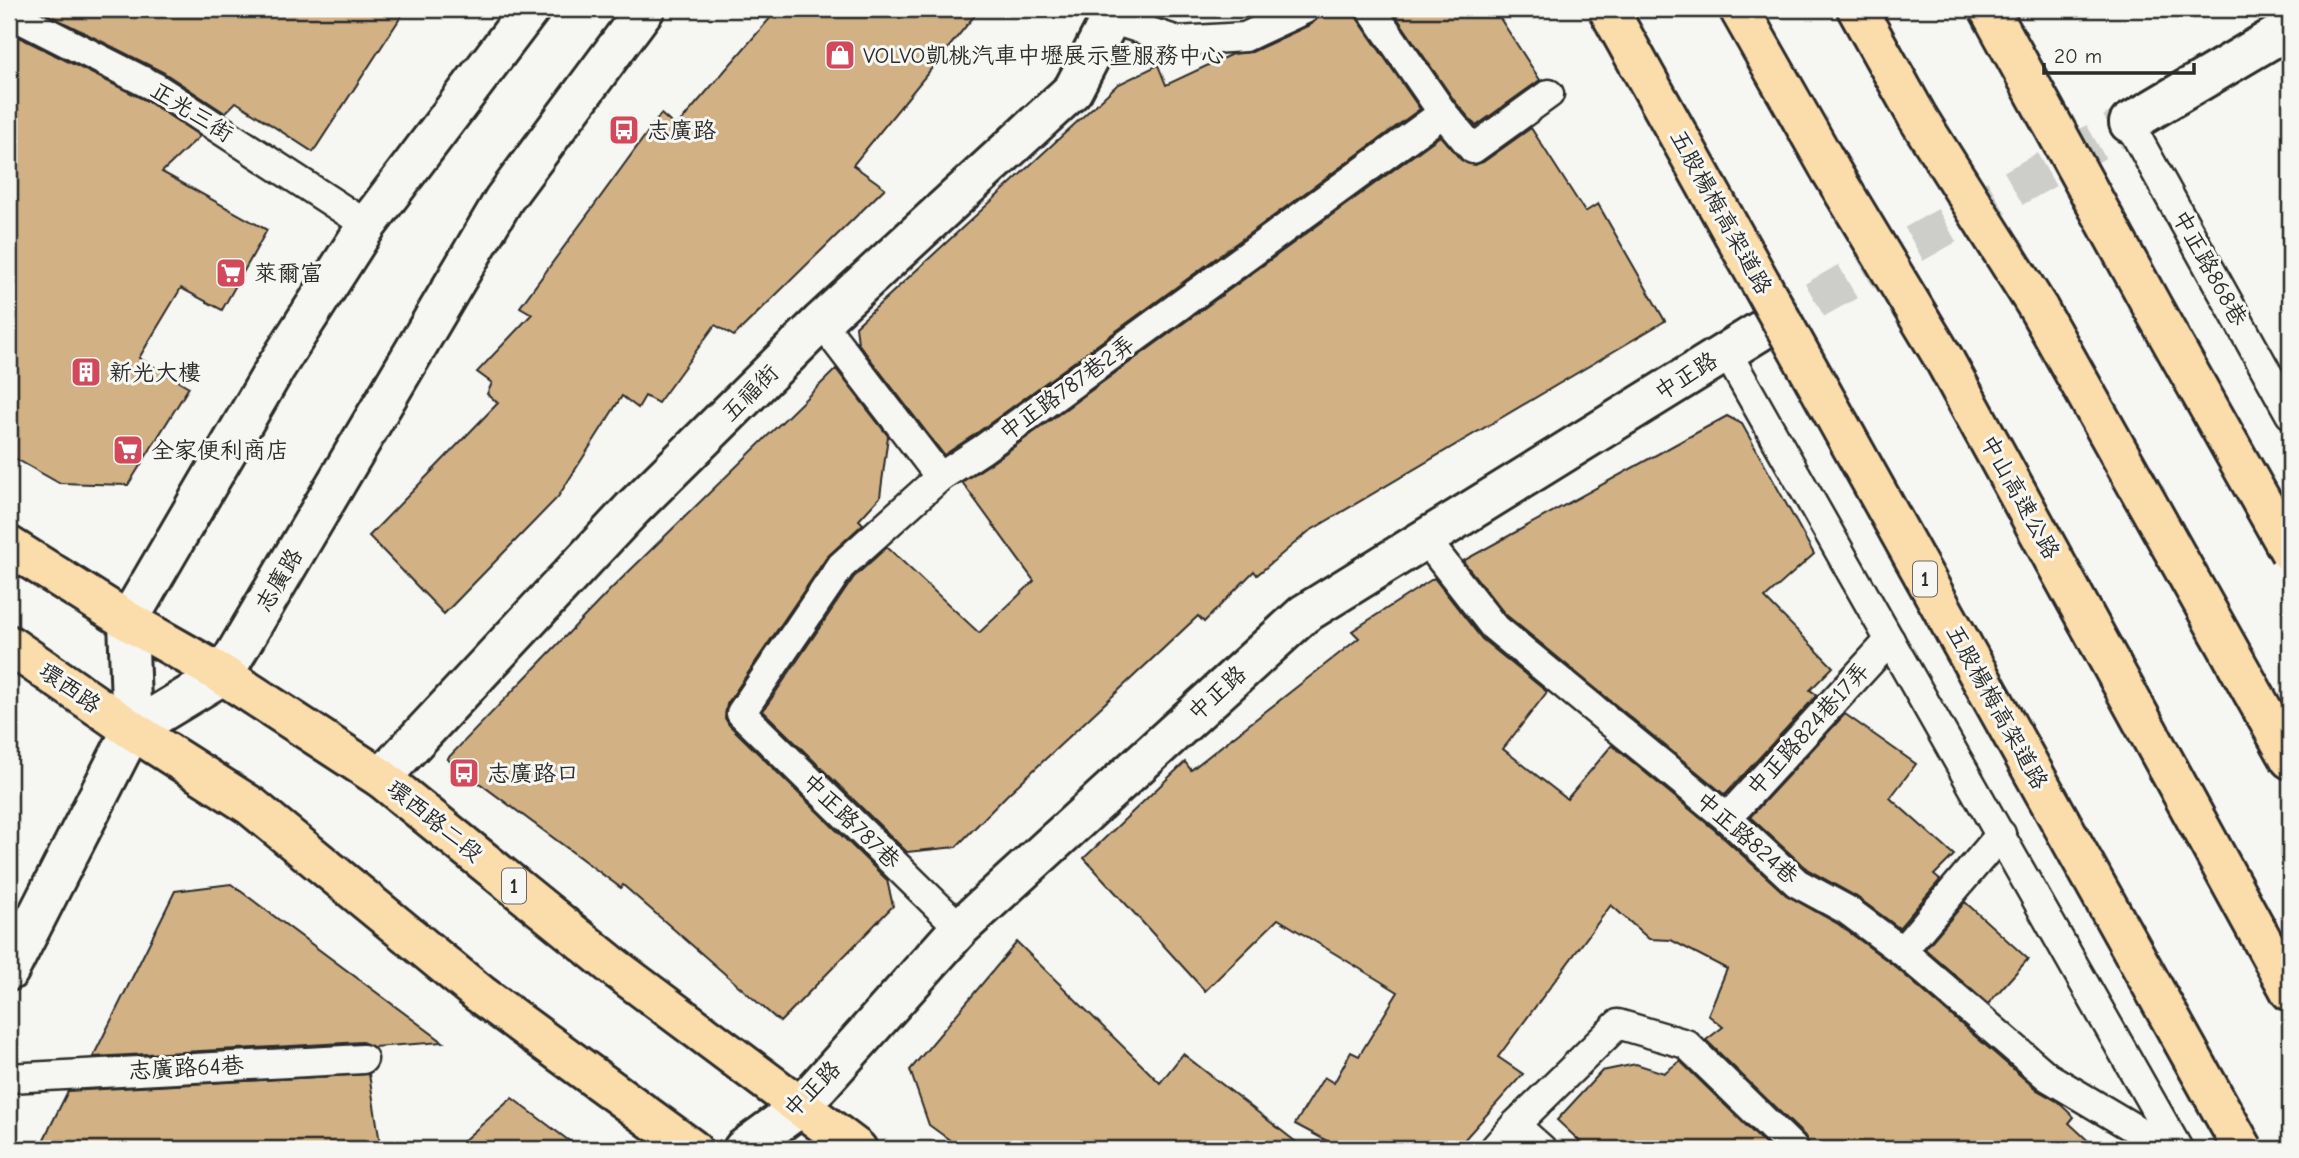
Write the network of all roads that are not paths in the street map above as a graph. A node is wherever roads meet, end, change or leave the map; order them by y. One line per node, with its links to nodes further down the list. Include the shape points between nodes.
1 (530, 9): 15 (street)
2 (645, 9): 27 (street, 志廣路, via 504,199)
3 (1305, 9): 10 (lane, via 1245,37 1178,41)
4 (1371, 9): 13 (lane)
5 (1608, 9): 50 (main road, 五股楊梅高架道路 / 1, bridge)
6 (1739, 9): 37 (main road, 中山高速公路, bridge, via 1944,359)
7 (1857, 9): 30 (main road, bridge, via 1918,118 2038,308)
8 (1989, 9): 23 (main road, bridge)
9 (9, 13): 15 (lane, 正光三街, via 155,87)
10 (1109, 14): 16 (street, 五福街, via 1073,90)
11 (2290, 28): 14 (street)
12 (1549, 94): 13 (lane, via 1473,149)
13 (1443, 113): 20 (lane, 中正路787巷2弄)
14 (2129, 123): 19 (lane, 中正路868巷)
15 (367, 225): 24 (street, via 276,367)
16 (821, 322): 20 (lane); 31 (street, 五福街, via 632,509)
17 (1765, 328): 18 (street, 中正路)
18 (1726, 351): 21 (street, 中正路); 25 (lane)
19 (2290, 414)
20 (940, 477): 28 (lane, 中正路787巷2弄, via 841,566)
21 (1425, 539): 32 (lane, 中正路824巷, via 1493,626); 34 (street, 中正路, via 1304,614)
22 (9, 546): 24 (main road, 1)
23 (2290, 552)
24 (128, 621): 27 (main road, 環西路二段 / 1); 29 (street)
25 (1889, 640): 32 (lane, 中正路824巷17弄); 33 (lane)
26 (9, 645): 29 (main road, 環西路)
27 (223, 675): 29 (street, 志廣路); 31 (main road, 環西路二段 / 1)
28 (741, 713): 34 (lane, 中正路787巷)
29 (132, 730): 36 (street); 42 (main road, via 251,806 480,993)
30 (2290, 759)
31 (381, 778): 40 (main road, 環西路二段 / 1, via 614,967)
32 (1727, 818): 35 (lane, 中正路824巷, via 1797,883 1847,910)
33 (2001, 834): 35 (lane); 49 (lane)
34 (960, 928): 40 (street, 中正路)
35 (1902, 951): 48 (lane, 中正路824巷, via 2048,1077)
36 (9, 971)
37 (2290, 991)
38 (363, 1059): 39 (lane, 志廣路64巷)
39 (9, 1078)
40 (799, 1108): 43 (street, 中正路); 44 (main road, 環西路二段 / 1)
41 (1515, 1125): 45 (lane); 46 (lane); 47 (lane, via 1618,1024 1686,1044)
42 (692, 1149)
43 (743, 1149)
44 (857, 1149)
45 (1494, 1149)
46 (1542, 1149)
47 (1794, 1149)
48 (2169, 1149)
49 (2178, 1149)
50 (2243, 1149)

